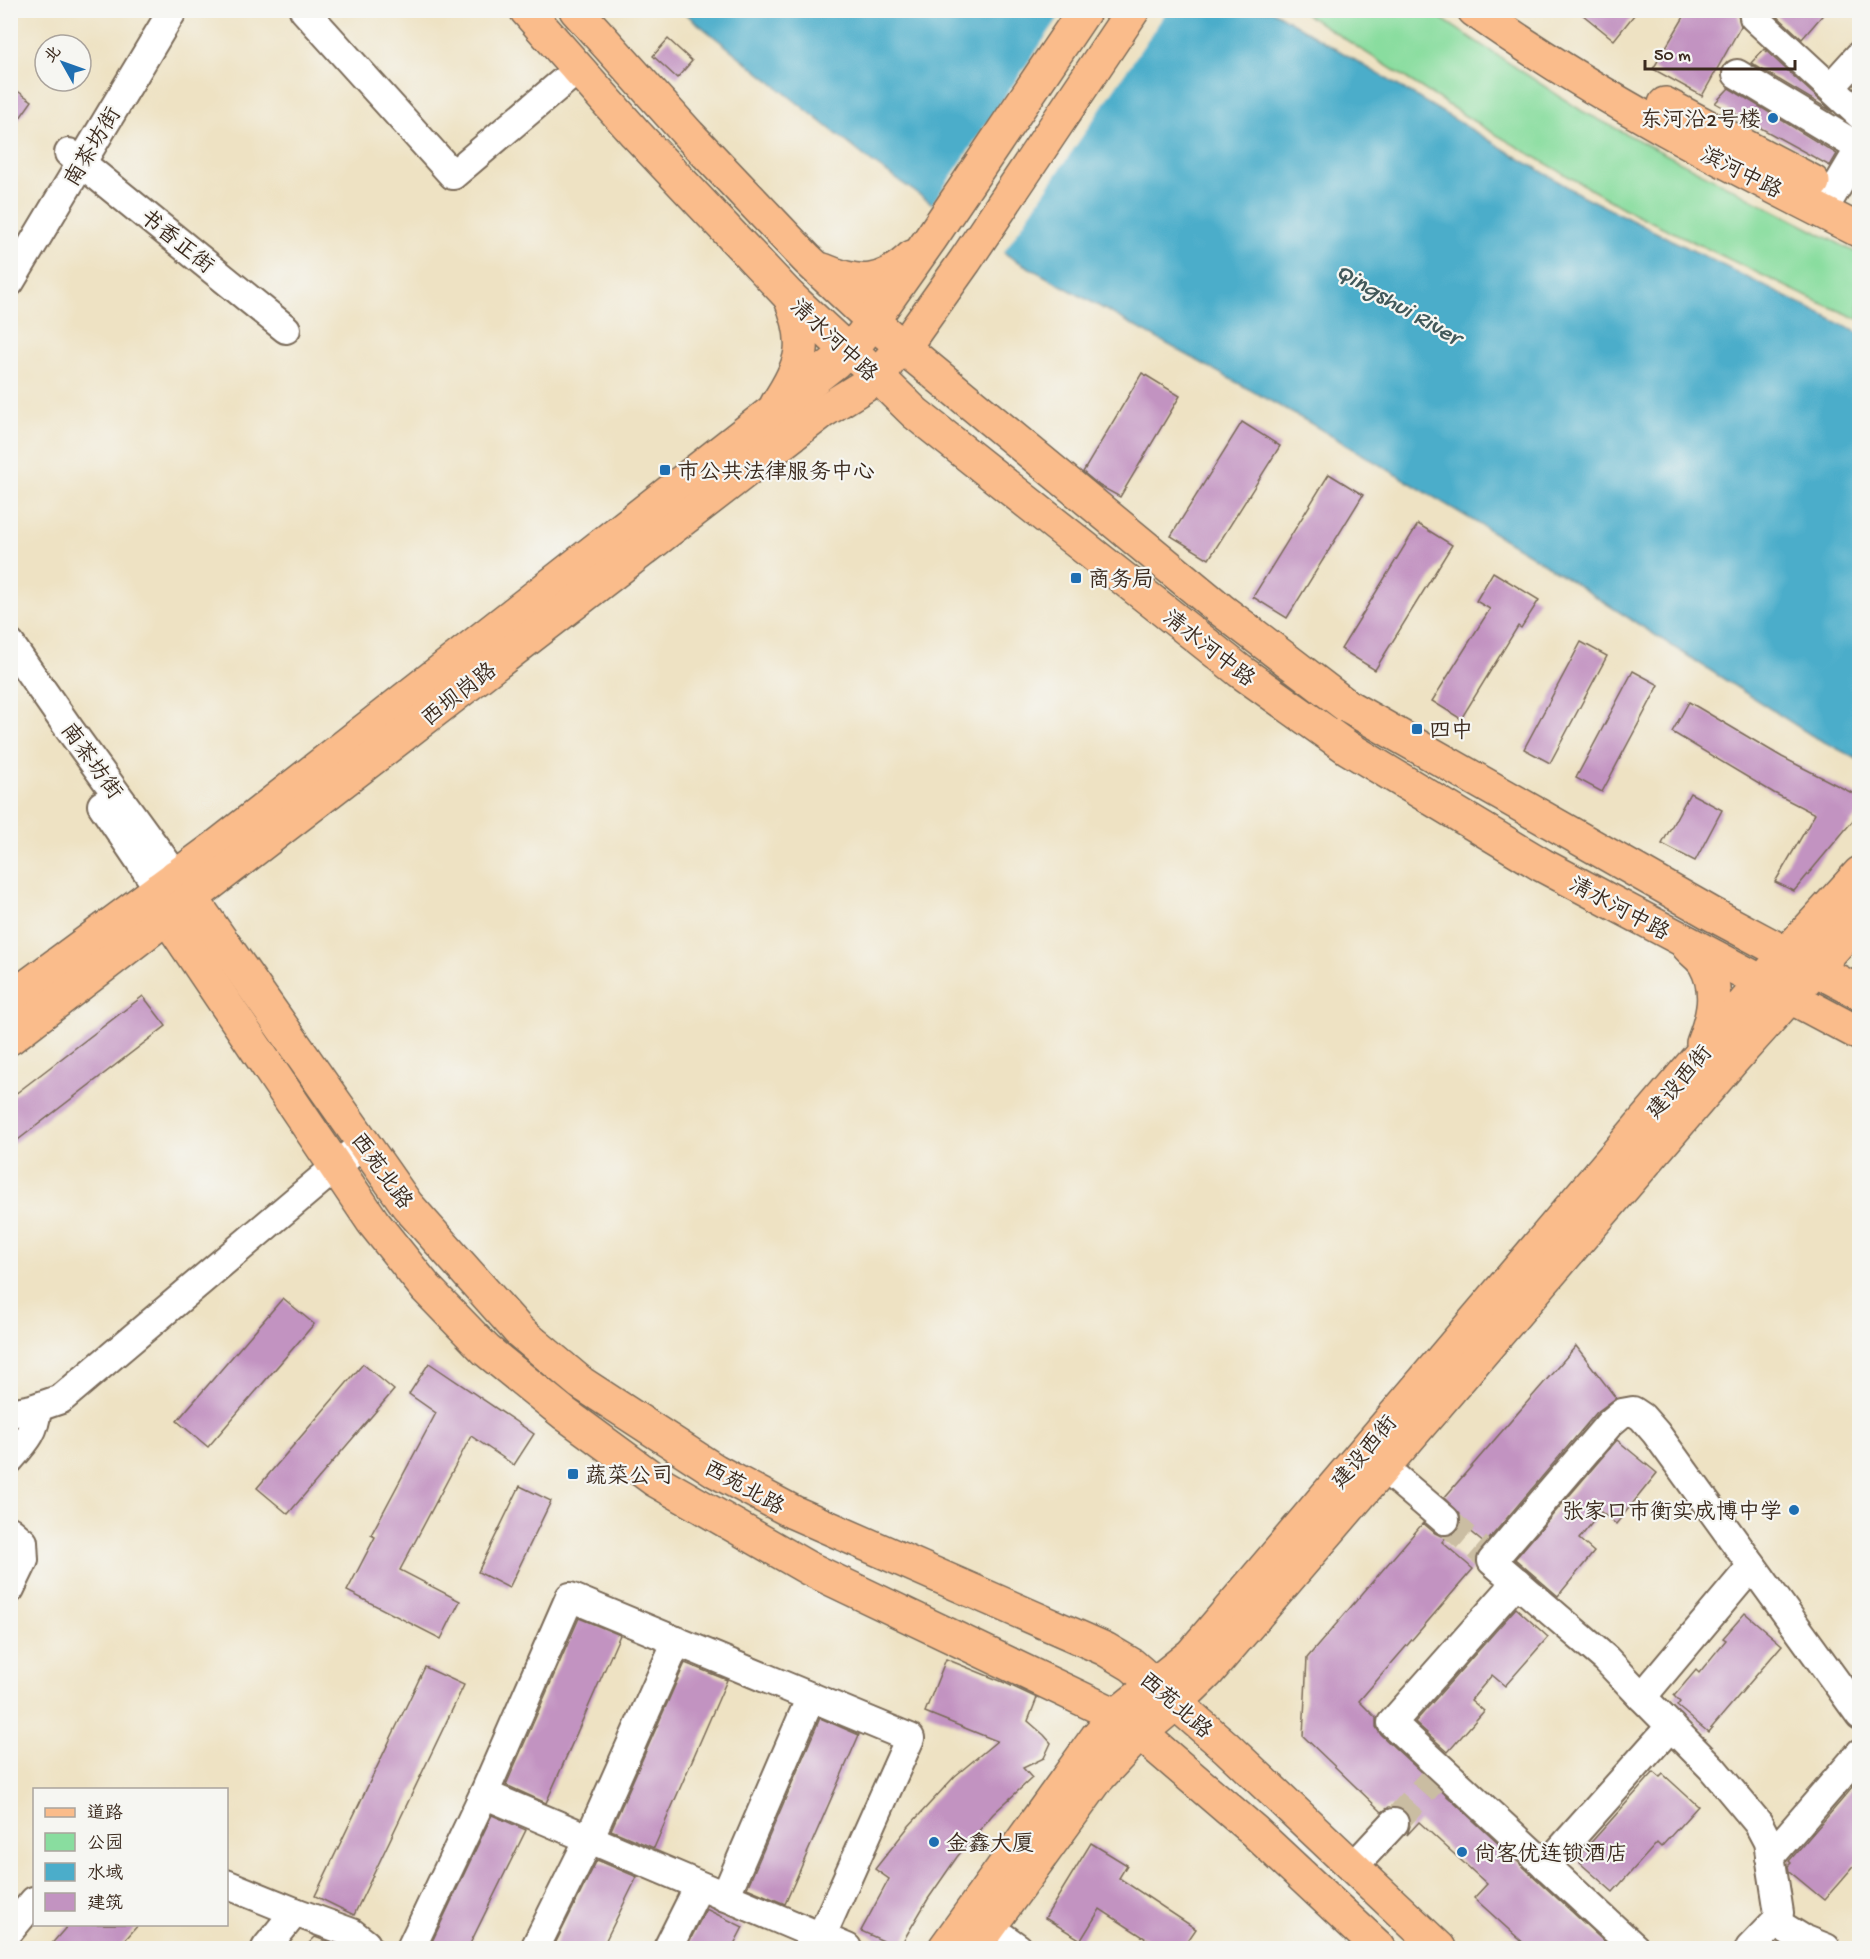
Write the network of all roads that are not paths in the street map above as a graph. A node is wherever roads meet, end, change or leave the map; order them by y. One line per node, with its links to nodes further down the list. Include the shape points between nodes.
1 (154, 10): 17 (street, 南茶坊街)
2 (173, 10): 17 (street, 南茶坊街)
3 (304, 10): 12 (street, via 453,175)
4 (526, 10): 12 (main road, 清水河中路)
5 (576, 10): 22 (main road, 清水河中路)
6 (1085, 10): 20 (main road)
7 (1133, 10): 24 (main road)
8 (1474, 10): 18 (main road, 滨河中路, via 1576,78 1719,160)
9 (1509, 10): 18 (main road, 滨河中路)
10 (1759, 10): 14 (street, via 1754,17)
11 (1860, 55): 14 (street)
12 (578, 69): 23 (main road, 清水河中路)
13 (1737, 74): 16 (street)
14 (1831, 87): 15 (street)
15 (1860, 115)
16 (1860, 148): 18 (street)
17 (76, 157): 21 (street, 南茶坊街); 25 (street, 书香正街)
18 (1838, 204): 19 (main road, 滨河中路)
19 (1860, 231)
20 (930, 240): 22 (main road, via 896,271 878,279 855,281); 26 (main road)
21 (12, 267)
22 (815, 267): 26 (main road, 清水河中路)
23 (789, 297): 26 (main road, 清水河中路); 30 (main road, via 802,335 802,353)
24 (930, 310): 26 (main road); 27 (main road, via 926,347)
25 (286, 329)
26 (875, 348): 27 (main road, 清水河中路); 28 (main road, 西坝岗路); 29 (main road, 清水河中路); 30 (main road, 西坝岗路)
27 (942, 381): 36 (main road, 清水河中路, via 1220,609 1347,706)
28 (822, 412): 29 (main road, via 856,400 883,398); 34 (main road, 西坝岗路)
29 (915, 413): 37 (main road, 清水河中路, via 1240,671 1348,748 1542,865)
30 (771, 415): 34 (main road, 西坝岗路)
31 (10, 644): 34 (street, 南茶坊街)
32 (10, 672): 34 (street, 南茶坊街)
33 (1860, 873): 35 (main road)
34 (174, 895): 41 (main road, 西坝岗路); 43 (main road, 西坝岗路); 46 (main road, 西苑北路); 47 (main road, 西苑北路)
35 (1851, 914): 36 (main road, via 1810,917 1788,927); 38 (main road, 建设西街); 40 (main road, via 1843,968)
36 (1736, 927): 38 (main road, 清水河中路)
37 (1680, 939): 39 (main road, 清水河中路); 44 (main road, via 1705,962 1715,1004)
38 (1800, 961): 39 (main road, 建设西街); 40 (main road, 清水河中路)
39 (1775, 989): 42 (main road, 清水河中路); 44 (main road, 建设西街); 45 (main road, 建设西街)
40 (1860, 992)
41 (10, 999)
42 (1853, 1030): 45 (main road, via 1814,1024 1777,1031)
43 (10, 1038)
44 (1696, 1059): 57 (main road, 建设西街, via 1192,1654)
45 (1732, 1061): 50 (main road, 建设西街)
46 (364, 1143): 47 (street); 57 (main road, 西苑北路, via 407,1205 472,1281 519,1331 580,1383 716,1471 793,1512 1105,1649 1132,1665)
47 (336, 1167): 48 (street, via 61,1399); 61 (main road, 西苑北路, via 373,1222 426,1288 486,1350 655,1480 808,1568)
48 (24, 1410): 49 (street, via 36,1424)
49 (10, 1459)
50 (1383, 1467): 51 (street); 57 (main road, 建设西街, via 1207,1673)
51 (1445, 1520)
52 (15, 1550): 55 (street, via 24,1560)
53 (1752, 1566): 54 (street, via 1656,1433 1633,1411 1622,1413 1610,1423 1489,1558); 59 (street); 60 (street)
54 (1517, 1581): 59 (street, via 1606,1659); 68 (street, via 1392,1723 1439,1773)
55 (10, 1589)
56 (677, 1641): 58 (street); 64 (street, via 570,1597); 66 (street)
57 (1166, 1694): 61 (main road, 建设西街); 69 (main road, 西苑北路)
58 (811, 1697): 72 (street); 78 (street, via 910,1738)
59 (1642, 1698): 62 (street)
60 (1860, 1715)
61 (1128, 1724): 77 (main road, 建设西街, via 1097,1737); 87 (main road, 西苑北路, via 1254,1831)
62 (1671, 1726): 67 (street, via 1758,1823 1768,1842); 68 (street)
63 (1860, 1753): 67 (street)
64 (484, 1794): 66 (street); 81 (street)
65 (1394, 1823): 69 (street)
66 (589, 1839): 71 (street); 82 (street)
67 (1770, 1857): 75 (street, via 1779,1913)
68 (1546, 1866): 89 (street)
69 (1353, 1867): 88 (main road, 西苑北路)
70 (228, 1885): 74 (street)
71 (699, 1886): 72 (street); 83 (street)
72 (725, 1897): 78 (street)
73 (33, 1902): 76 (street)
74 (295, 1912): 79 (street); 80 (street, via 352,1933)
75 (1775, 1922): 90 (street); 91 (street)
76 (10, 1929)
77 (978, 1930): 85 (main road, 建设西街); 86 (street)
78 (811, 1939): 84 (street)
79 (266, 1948)
80 (367, 1948)
81 (411, 1948)
82 (535, 1948)
83 (668, 1948)
84 (847, 1948)
85 (945, 1948)
86 (1018, 1948)
87 (1379, 1948)
88 (1439, 1948)
89 (1635, 1948)
90 (1750, 1948)
91 (1826, 1948)

